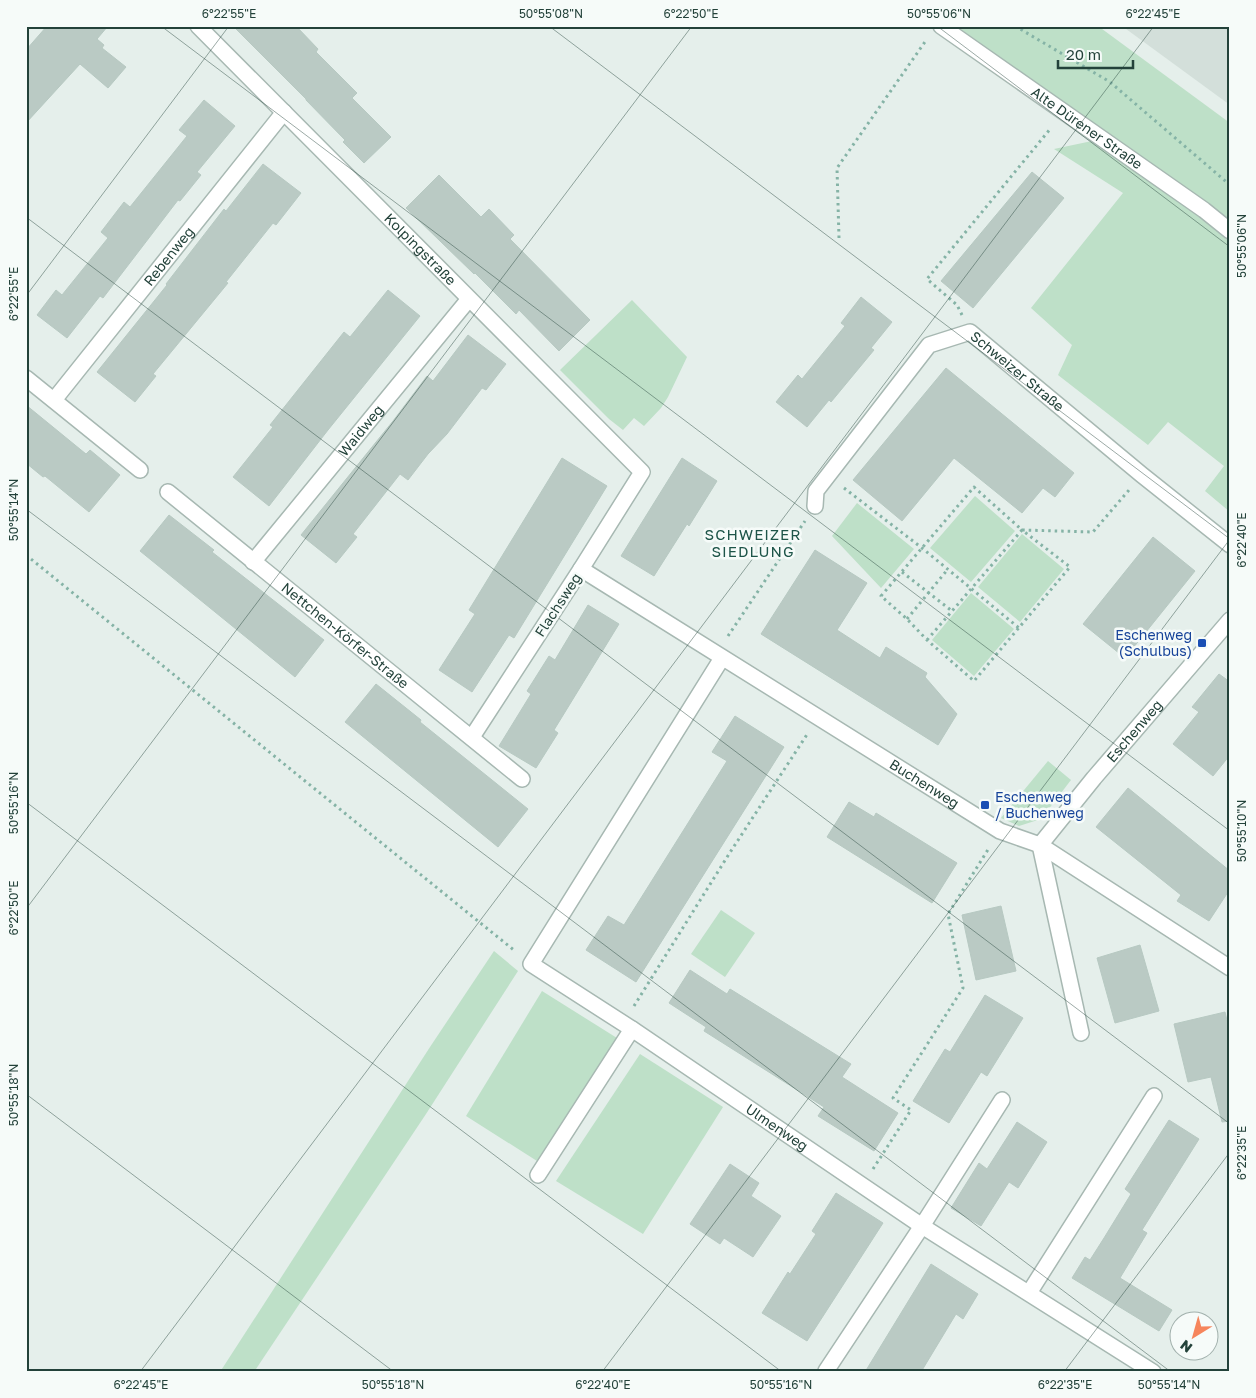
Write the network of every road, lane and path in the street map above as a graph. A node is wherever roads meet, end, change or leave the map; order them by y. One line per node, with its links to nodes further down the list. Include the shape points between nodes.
1 (198, 26): 4 (street, Kolpingstraße)
2 (1015, 26): 6 (path, via 1110,82)
3 (936, 30): 5 (street, Alte Dürener Straße); 8 (path, via 837,168)
4 (284, 112): 9 (street, Kolpingstraße); 12 (street, Rebenweg)
5 (1064, 112): 7 (street, Alte Dürener Straße); 10 (path, via 927,279 957,305)
6 (1230, 185)
7 (1230, 231)
8 (839, 238)
9 (469, 299): 14 (street, Kolpingstraße); 23 (street, Waidweg)
10 (970, 332): 15 (street, Schweizer Straße); 16 (street, Schweizer Straße, via 929,345)
11 (26, 378): 12 (street)
12 (54, 400): 13 (street)
13 (140, 470)
14 (642, 472): 25 (street, Flachsweg)
15 (1142, 475): 19 (path, via 1093,532); 20 (street, Schweizer Straße)
16 (828, 476): 18 (street, Schweizer Straße, via 816,491); 21 (path)
17 (168, 492): 23 (street, Nettchen-Körfer-Straße)
18 (815, 506): 34 (path)
19 (1022, 530): 21 (path, via 974,487); 27 (path); 32 (path, via 1070,567)
20 (1230, 545)
21 (922, 548): 24 (path); 26 (path)
22 (26, 555): 40 (path)
23 (254, 562): 36 (street, Nettchen-Körfer-Straße)
24 (948, 569): 27 (path); 28 (path)
25 (581, 570): 34 (street, Buchenweg); 36 (street, Flachsweg)
26 (902, 572): 28 (path); 30 (path, via 881,596)
27 (971, 589): 29 (path); 32 (path)
28 (929, 593): 29 (path); 30 (path)
29 (952, 611): 33 (path)
30 (907, 619): 33 (path)
31 (1230, 620): 39 (street, Eschenweg)
32 (1019, 628): 33 (path, via 974,681)
33 (927, 640)
34 (719, 656): 35 (street, Buchenweg); 40 (street)
35 (818, 718): 38 (street, Buchenweg); 42 (path, via 724,862)
36 (472, 737): 37 (street, Nettchen-Körfer-Straße)
37 (522, 779)
38 (1000, 831): 39 (street, Buchenweg); 47 (path, via 948,914 963,988 893,1098 911,1110)
39 (1040, 845): 41 (street, Buchenweg); 43 (street)
40 (531, 964): 42 (street, Ulmenweg)
41 (1230, 968)
42 (628, 1026): 46 (street); 47 (street, Ulmenweg)
43 (1081, 1033)
44 (1154, 1096): 49 (street)
45 (1002, 1100): 48 (street)
46 (538, 1175)
47 (862, 1186): 48 (street, Ulmenweg)
48 (922, 1226): 49 (street, Ulmenweg); 50 (street)
49 (1029, 1293): 51 (street, Ulmenweg)
50 (826, 1371)
51 (1153, 1372)

